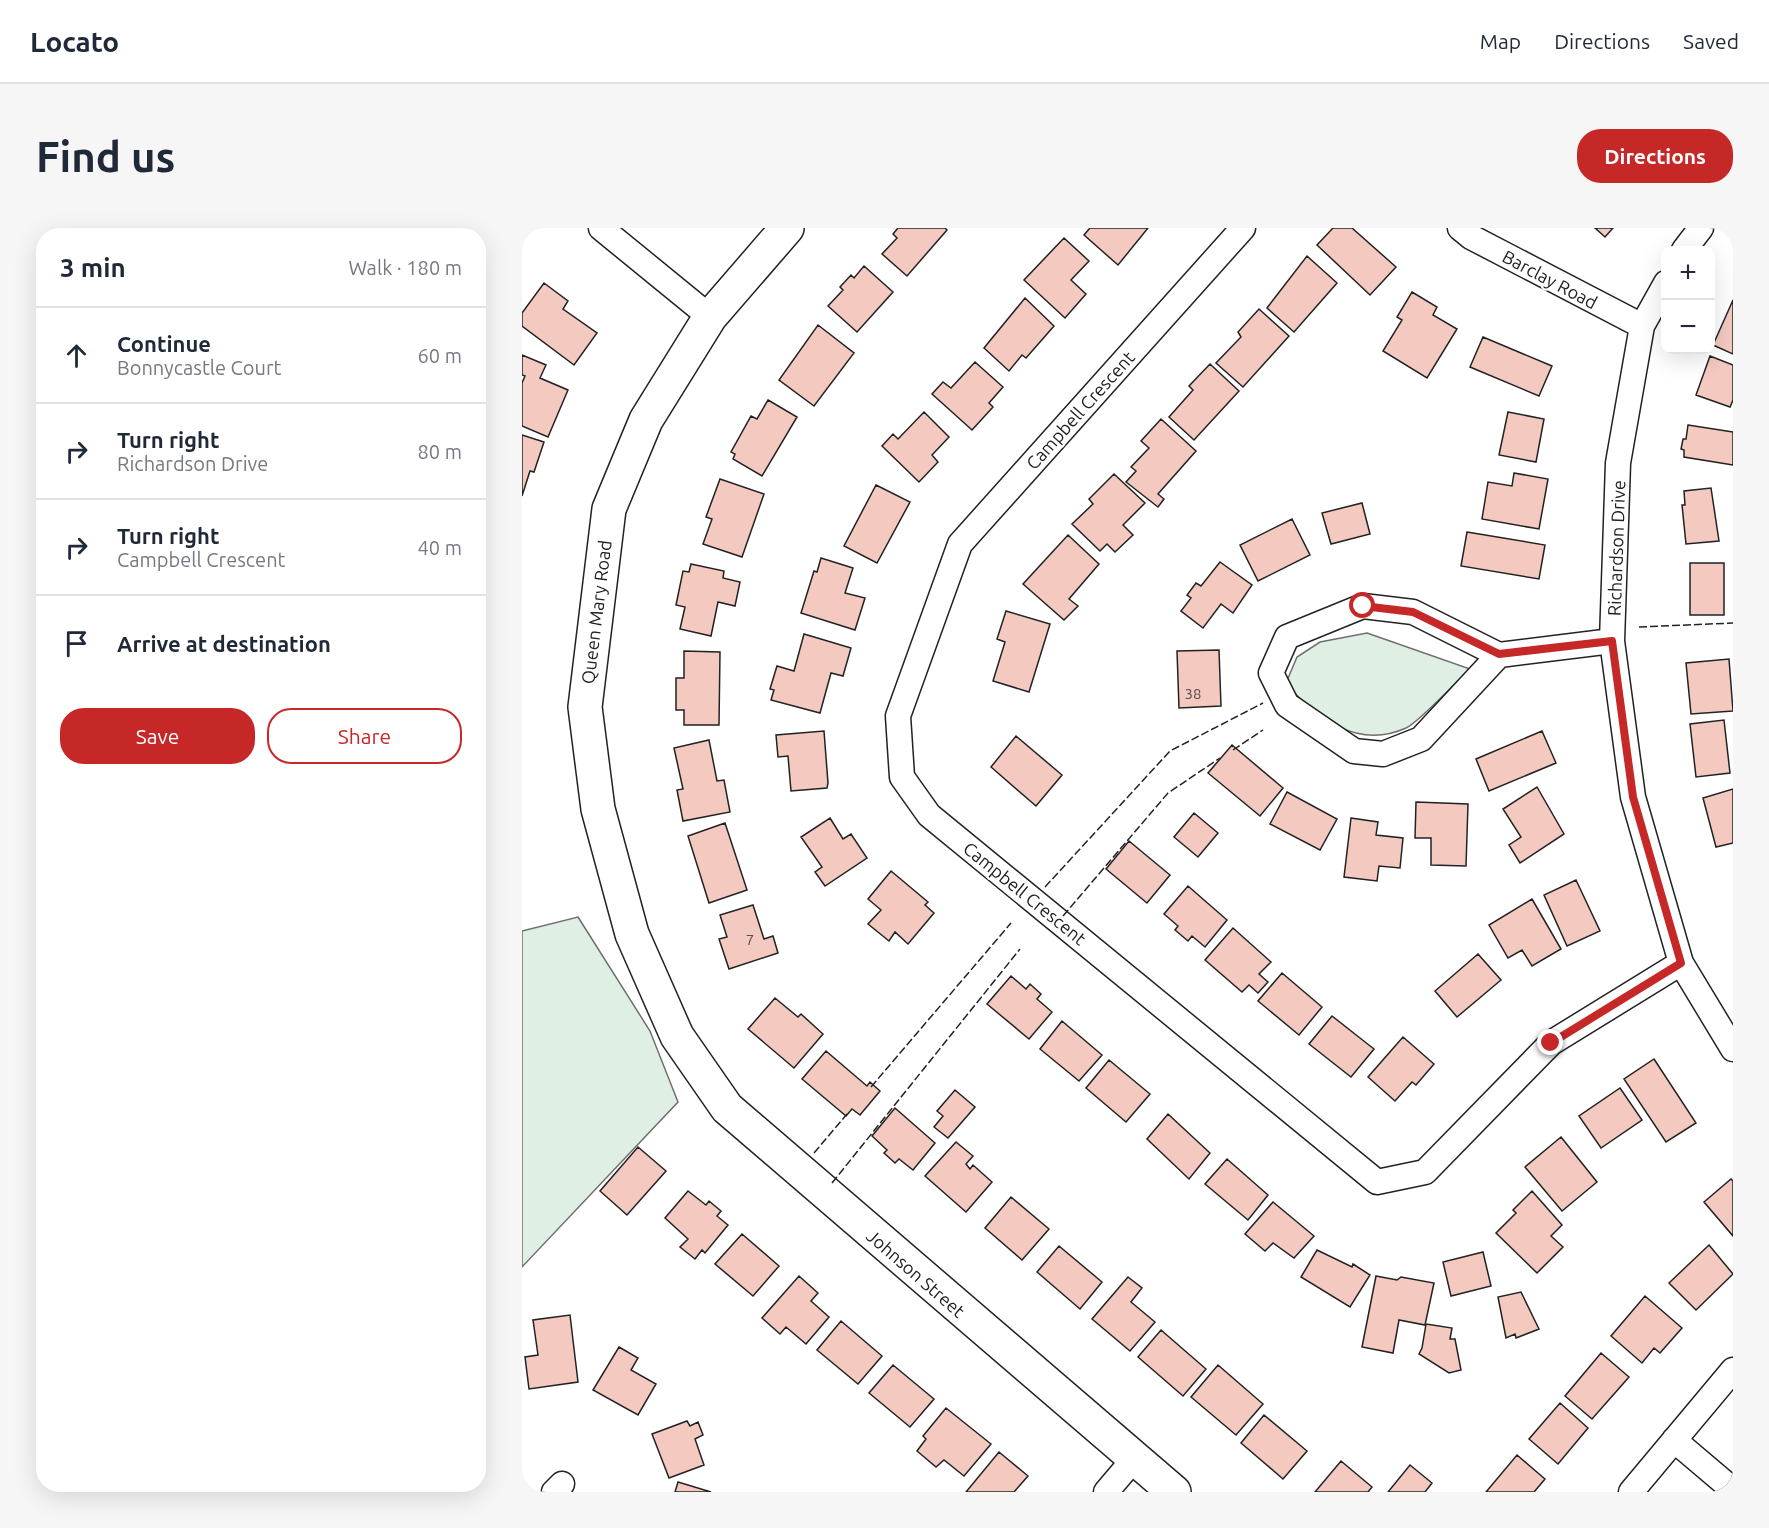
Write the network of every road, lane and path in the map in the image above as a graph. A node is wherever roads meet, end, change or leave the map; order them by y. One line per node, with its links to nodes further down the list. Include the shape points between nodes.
1 (602, 228): 8 (street)
2 (787, 228): 8 (street, Queen Mary Road)
3 (1243, 228): 12 (street, Campbell Crescent, via 960,544 898,716 902,777 929,815 1377,1182 1425,1172 1551,1043)
4 (1460, 228): 9 (street, Barclay Road)
5 (1701, 228): 6 (street)
6 (1687, 246)
7 (1661, 290): 9 (street, Richardson Drive)
8 (710, 317): 13 (street, Queen Mary Road, via 646,420 609,508 585,707 598,809 632,934)
9 (1642, 326): 10 (street, Richardson Drive, via 1618,463)
10 (1612, 641): 11 (street); 12 (street, Richardson Drive, via 1633,797)
11 (1499, 654): 11 (street, via 1413,612 1363,606 1287,637 1270,673 1287,705 1354,751 1383,754 1421,739)
12 (1681, 963): 14 (street, Richardson Drive)
13 (677, 1036): 17 (street, Johnson Street, via 727,1108)
14 (1733, 1049)
15 (1733, 1370): 16 (street)
16 (1674, 1440): 18 (street); 21 (street)
17 (1134, 1459): 19 (street); 20 (street, Johnson Street)
18 (1733, 1490)
19 (1106, 1492)
20 (1174, 1492)
21 (1631, 1492)

